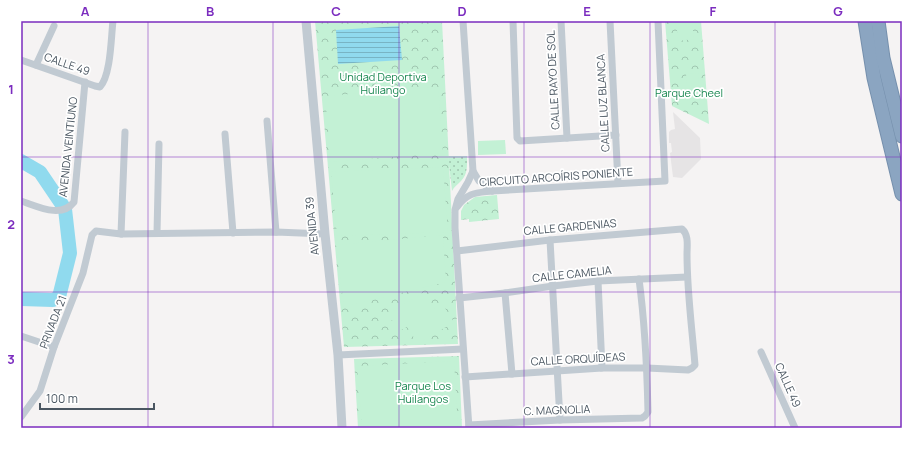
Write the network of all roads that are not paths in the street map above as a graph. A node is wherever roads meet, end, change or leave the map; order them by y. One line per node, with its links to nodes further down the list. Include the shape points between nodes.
1 (113, 21): 13 (street, CALLE 49, via 104,83 100,87)
2 (306, 21): 31 (street, AVENIDA 39)
3 (463, 21): 21 (street)
4 (513, 21): 19 (street, via 517,138 520,141)
5 (561, 21): 19 (street, CALLE RAYO DE SOL)
6 (610, 21): 17 (street, CALLE LUZ BLANCA)
7 (658, 21): 22 (street, CIRCUITO ARCOÍRIS PONIENTE, via 665,181)
8 (865, 21): 24 (highway, via 874,78)
9 (878, 21): 18 (highway, via 883,58)
10 (54, 26): 12 (street)
11 (24, 61): 12 (street, CALLE 49)
12 (36, 65): 13 (street, CALLE 49)
13 (85, 82): 25 (street, AVENIDA VEINTIUNO, via 74,202 65,209 50,211)
14 (267, 121): 27 (street)
15 (125, 132): 30 (street)
16 (225, 134): 29 (street)
17 (616, 135): 19 (street); 22 (street, CALLE LUZ BLANCA)
18 (902, 136)
19 (567, 138)
20 (159, 144): 28 (street)
21 (473, 171): 23 (street, via 479,181); 26 (street)
22 (618, 183): 23 (street, CIRCUITO ARCOÍRIS PONIENTE)
23 (492, 191): 26 (street, CIRCUITO ARCOÍRIS PONIENTE, via 473,194 462,200)
24 (902, 194)
25 (21, 201)
26 (455, 210): 33 (street)
27 (276, 232): 29 (street); 31 (street)
28 (157, 233): 29 (street); 30 (street)
29 (233, 233)
30 (122, 234): 41 (street, PRIVADA 21, via 96,231 92,235 84,273)
31 (325, 234): 44 (street, AVENIDA 39)
32 (550, 240): 33 (street, CALLE GARDENIAS); 34 (street, CALLE GARDENIAS, via 682,228 687,238); 37 (street)
33 (457, 251): 39 (street)
34 (687, 277): 35 (street, CALLE CAMELIA); 46 (street, CALLE ORQUÍDEAS, via 695,365 688,370)
35 (639, 279): 36 (street, CALLE CAMELIA); 46 (street)
36 (598, 281): 37 (street, CALLE CAMELIA); 45 (street)
37 (552, 286): 38 (street, CALLE CAMELIA); 47 (street)
38 (505, 293): 39 (street, CALLE CAMELIA); 48 (street)
39 (459, 298): 42 (street)
40 (21, 336): 41 (street)
41 (54, 348): 50 (street, PRIVADA 21, via 40,392)
42 (463, 349): 44 (street); 49 (street)
43 (761, 352): 54 (street, CALLE 49)
44 (338, 355): 53 (street, AVENIDA 39)
45 (602, 368): 46 (street, CALLE ORQUÍDEAS); 47 (street, CALLE ORQUÍDEAS)
46 (647, 368): 51 (street, C. MAGNOLIA, via 648,412 642,418)
47 (558, 371): 48 (street, CALLE ORQUÍDEAS); 51 (street)
48 (512, 374): 49 (street, CALLE ORQUÍDEAS)
49 (465, 377): 52 (street)
50 (21, 417)
51 (560, 420): 52 (street, C. MAGNOLIA)
52 (469, 426)
53 (342, 428)
54 (795, 428)

